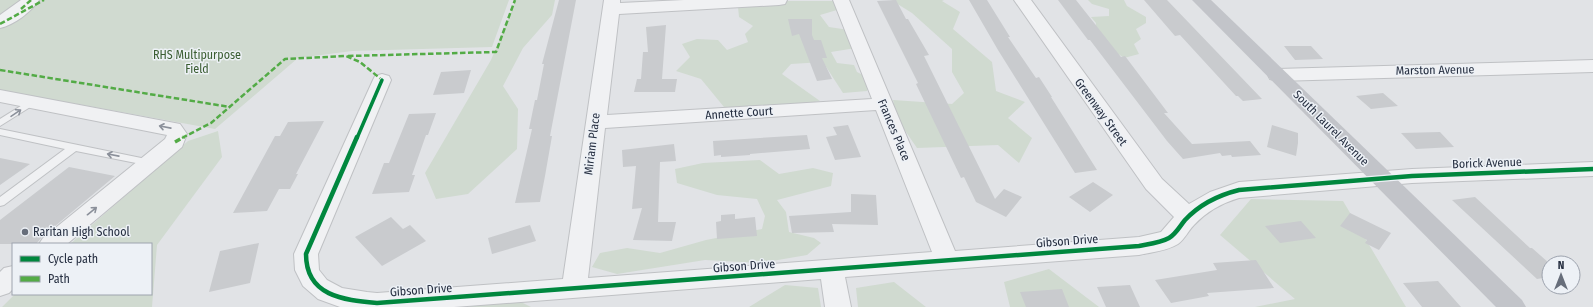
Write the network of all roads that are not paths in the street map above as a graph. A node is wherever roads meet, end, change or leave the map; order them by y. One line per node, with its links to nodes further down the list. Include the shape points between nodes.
1 (31, 0): 7 (street)
2 (779, 0): 6 (street)
3 (841, 0): 13 (street, Frances Place)
4 (1022, 0): 22 (street, Greenway Street, via 1154,184)
5 (1201, 0): 9 (street, South Laurel Avenue)
6 (611, 5): 14 (street, Miriam Place)
7 (0, 23)
8 (1593, 66): 9 (street, Marston Avenue)
9 (1277, 75): 20 (street, South Laurel Avenue)
10 (382, 80): 28 (street, Gibson Drive, via 306,254 307,269 315,284 330,295 351,301 377,303)
11 (0, 96): 12 (street)
12 (32, 102): 15 (lane, one-way to 12); 18 (street, one-way to 12, via 175,142 178,134 172,129)
13 (883, 104): 14 (street, Annette Court); 24 (street, Frances Place)
14 (595, 122): 28 (street, Miriam Place)
15 (0, 123)
16 (0, 132): 17 (lane)
17 (74, 147): 18 (lane, one-way to 17); 21 (lane)
18 (151, 162): 23 (street, one-way to 18)
19 (1593, 169): 20 (street, Borick Avenue)
20 (1382, 178): 22 (street, Gibson Drive, via 1239,190 1210,200); 30 (street, South Laurel Avenue)
21 (0, 202)
22 (1188, 217): 24 (street, Gibson Drive, via 1170,237 1161,242 1139,246)
23 (52, 243)
24 (948, 260): 25 (street, Gibson Drive)
25 (832, 270): 28 (street, Gibson Drive); 29 (street)
26 (12, 276): 27 (street)
27 (0, 286)
28 (574, 288)
29 (838, 307)
30 (1513, 307)

